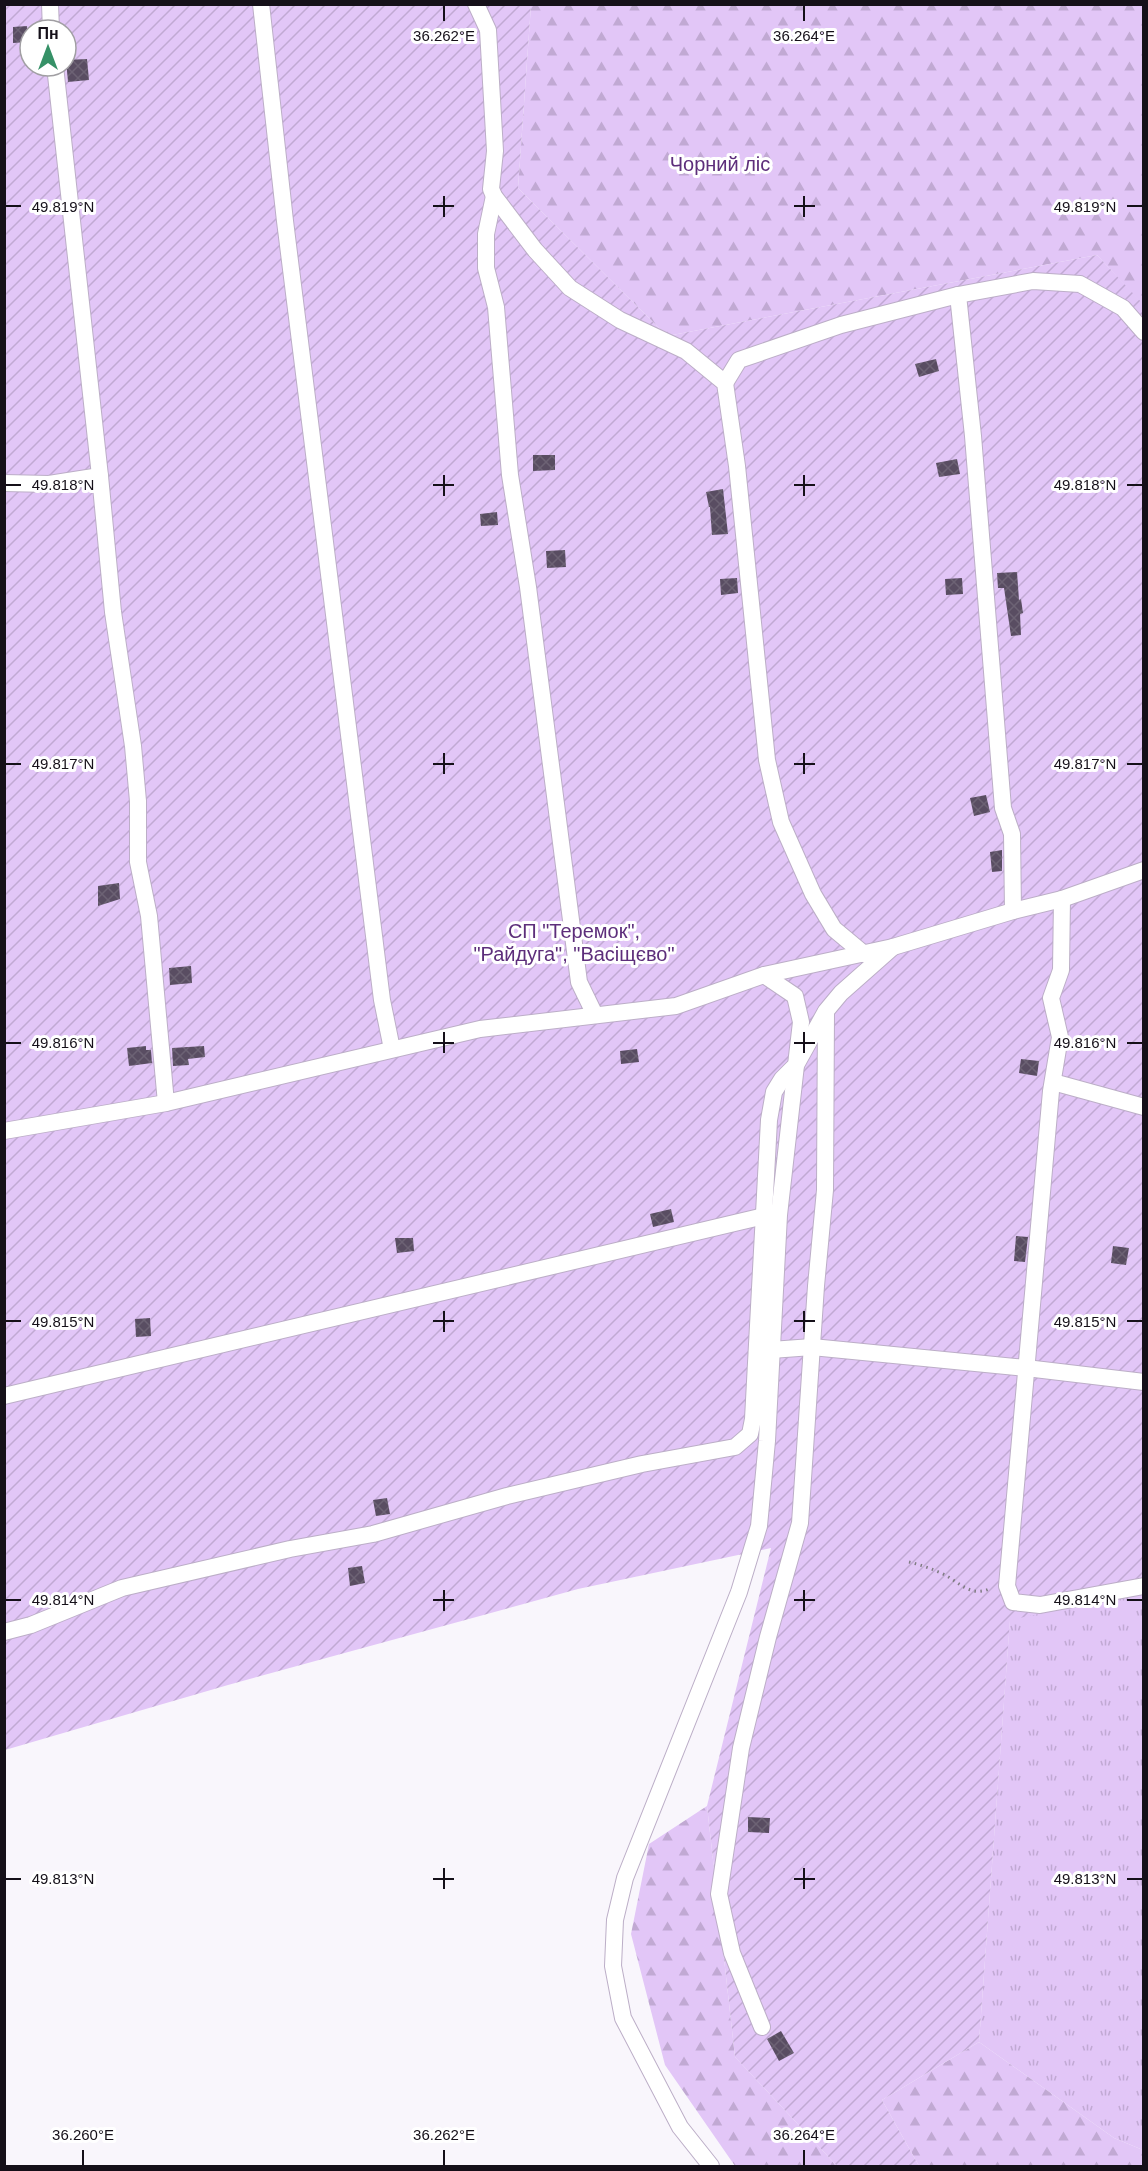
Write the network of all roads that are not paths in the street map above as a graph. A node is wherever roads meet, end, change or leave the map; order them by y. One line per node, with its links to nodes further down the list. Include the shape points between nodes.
1 (261, 4): 18 (street, via 380,988)
2 (476, 4): 4 (street, via 488,30)
3 (56, 78): 8 (street)
4 (494, 196): 7 (street, via 570,288 620,320 686,351); 17 (street, via 486,234 486,268 496,307 510,475 579,982)
5 (958, 295): 6 (street, via 1033,281 1080,284 1123,308); 7 (street, via 841,325 739,360); 12 (street, via 1003,808 1012,834)
6 (1143, 332)
7 (725, 383): 14 (street, via 767,760 782,822 813,894 834,929)
8 (100, 476): 9 (street, via 49,484); 21 (street, via 113,612 133,746 138,862 149,916)
9 (4, 483)
10 (1143, 870): 11 (street)
11 (1062, 899): 12 (street); 20 (street, via 1061,970 1052,998 1060,1037)
12 (1013, 910): 13 (street)
13 (893, 947): 14 (street); 16 (street)
14 (864, 954): 15 (street)
15 (764, 975): 17 (street, via 676,1006); 19 (street, via 795,996 801,1022)
16 (826, 1011): 19 (street); 25 (street, via 825,1190)
17 (595, 1015): 18 (street, via 480,1029)
18 (392, 1049): 21 (street)
19 (796, 1065): 24 (street, via 774,1092); 26 (street, via 779,1215)
20 (1053, 1083): 22 (street); 27 (street)
21 (166, 1102): 23 (street)
22 (1143, 1107)
23 (4, 1131)
24 (765, 1216): 29 (street); 31 (street, via 753,1419 750,1434 735,1447 642,1464 507,1496 373,1534 122,1588)
25 (812, 1347): 26 (street); 27 (street); 32 (street, via 800,1523 741,1748 719,1894 732,1953)
26 (771, 1350): 33 (street, via 759,1526 740,1592 625,1878 615,1920 613,1966 623,2018 680,2127)
27 (1026, 1368): 28 (street); 30 (street, via 1006,1586 1013,1602 1040,1605)
28 (1143, 1383)
29 (4, 1396)
30 (1143, 1586)
31 (4, 1632)
32 (762, 2026)
33 (711, 2166)

